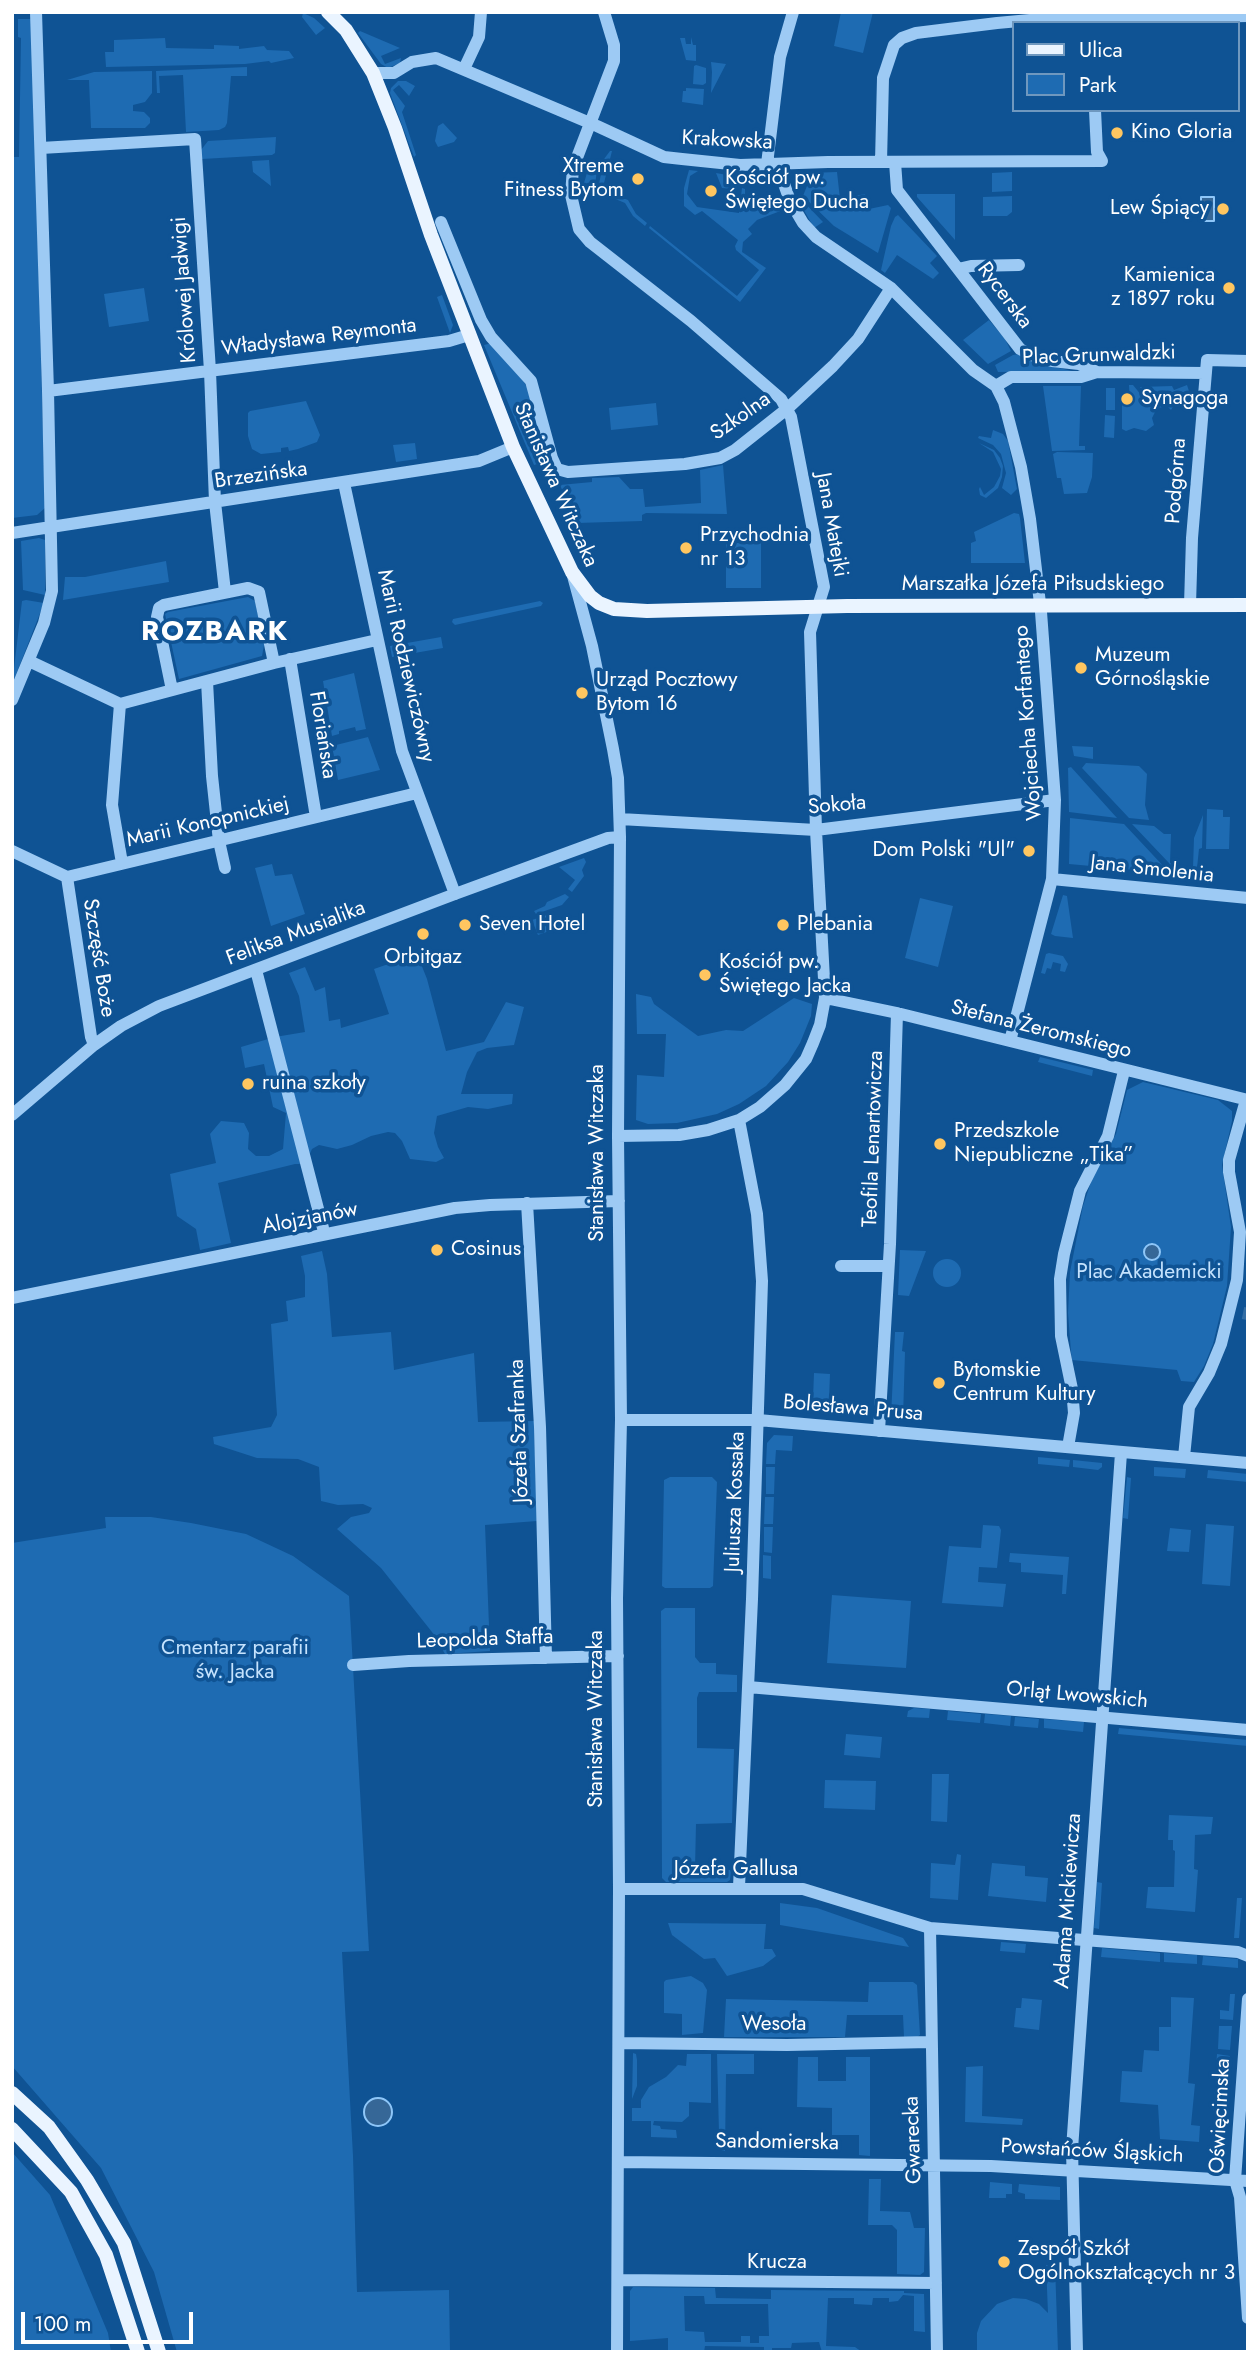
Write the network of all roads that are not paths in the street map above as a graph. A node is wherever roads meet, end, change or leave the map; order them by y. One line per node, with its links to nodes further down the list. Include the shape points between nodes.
1 (36, 12): 13 (street)
2 (328, 12): 10 (main road, Stanisława Witczaka, via 346,30)
3 (481, 12): 9 (street, via 479,37)
4 (604, 12): 12 (street, via 614,61)
5 (793, 12): 16 (street, via 780,57)
6 (1057, 15): 8 (street); 14 (street, via 902,38 894,45 883,78)
7 (1248, 16): 8 (street)
8 (1089, 17)
9 (464, 69): 10 (street, Krakowska, via 424,58 394,73); 12 (street, Krakowska)
10 (373, 73): 21 (main road, Stanisława Witczaka)
11 (1095, 112): 15 (street, Krakowska, via 1097,152 1102,160)
12 (591, 123): 16 (street, Krakowska, via 664,157); 28 (street, via 573,168 571,195 579,229 764,382)
13 (40, 148): 24 (street, Królowej Jadwigi, via 195,139); 27 (street)
14 (881, 162): 15 (street, Krakowska); 16 (street, Krakowska)
15 (895, 162): 19 (street, Rycerska, via 897,190)
16 (772, 164): 20 (street, via 803,223)
17 (441, 222): 28 (street, Szkolna, via 481,320 534,386 557,470 588,472 720,458)
18 (1019, 265): 19 (street, Rycerska)
19 (958, 269): 25 (street, Rycerska, via 1020,349)
20 (891, 288): 26 (street, via 973,370); 28 (street, Szkolna, via 858,339)
21 (469, 335): 24 (street, Władysława Reymonta); 29 (main road, Stanisława Witczaka)
22 (1248, 361): 23 (street, Plac Grunwaldzki)
23 (1206, 366): 25 (street, Plac Grunwaldzki); 36 (street, Podgórna)
24 (210, 371): 27 (street, Władysława Reymonta); 31 (street, Królowej Jadwigi)
25 (1097, 372): 26 (street, Plac Grunwaldzki, via 1081,377 1011,377)
26 (996, 386): 38 (street, Wojciecha Korfantego, via 1021,467)
27 (48, 391): 32 (street)
28 (788, 408): 39 (street, Jana Matejki, via 823,577)
29 (513, 447): 30 (street, Brzezińska, via 479,461); 34 (main road, Stanisława Witczaka)
30 (344, 483): 31 (street, Brzezińska); 40 (street, Marii Rodziewiczówny)
31 (215, 502): 32 (street, Brzezińska); 35 (street, Królowej Jadwigi)
32 (51, 527): 33 (street, Brzezińska); 42 (street, via 51,601)
33 (12, 533)
34 (572, 572): 39 (main road, Marszałka Józefa Piłsudskiego, via 594,600 622,611); 51 (street, Stanisława Witczaka, via 613,750)
35 (225, 592): 43 (street, via 248,588 261,594); 45 (street, via 159,608 157,618)
36 (1190, 605): 37 (main road, Marszałka Józefa Piłsudskiego); 38 (main road, Marszałka Józefa Piłsudskiego)
37 (1248, 605)
38 (1040, 606): 39 (main road, Marszałka Józefa Piłsudskiego); 49 (street, Wojciecha Korfantego)
39 (818, 607): 52 (street, Jana Matejki, via 810,632)
40 (377, 640): 41 (street); 48 (street, Marii Rodziewiczówny, via 398,737)
41 (290, 659): 43 (street); 50 (street, Floriańska)
42 (29, 661): 46 (street); 47 (street)
43 (274, 663): 44 (street)
44 (207, 681): 45 (street); 54 (street)
45 (172, 690): 47 (street)
46 (12, 700)
47 (120, 704): 56 (street, via 112,805)
48 (417, 793): 50 (street, Marii Konopnickiej); 60 (street, Marii Rodziewiczówny)
49 (1055, 800): 52 (street, Sokoła); 59 (street, Wojciecha Korfantego)
50 (316, 817): 54 (street, Marii Konopnickiej)
51 (620, 819): 52 (street, Sokoła); 53 (street, Stanisława Witczaka)
52 (816, 830): 63 (street, Jana Matejki)
53 (620, 837): 60 (street, Feliksa Musialika); 71 (street, Stanisława Witczaka)
54 (219, 841): 56 (street, Marii Konopnickiej); 57 (street)
55 (12, 851): 58 (street)
56 (122, 863): 58 (street, Marii Konopnickiej)
57 (225, 869)
58 (67, 877): 66 (street, Szczęść Boże)
59 (1052, 879): 61 (street, Jana Smolenia); 65 (street, Wojciecha Korfantego)
60 (455, 894): 62 (street, Feliksa Musialika)
61 (1248, 898)
62 (257, 970): 66 (street, Feliksa Musialika, via 159,1006); 74 (street)
63 (825, 998): 64 (street, Stefana Żeromskiego); 70 (street, Jana Matejki, via 806,1059 785,1085)
64 (897, 1013): 65 (street, Stefana Żeromskiego); 76 (street, Teofila Lenartowicza)
65 (1010, 1041): 67 (street, Stefana Żeromskiego)
66 (94, 1045): 69 (street, Feliksa Musialika)
67 (1124, 1071): 68 (street, Stefana Żeromskiego); 81 (street, via 1108,1136 1080,1191 1060,1279 1061,1336 1074,1413)
68 (1247, 1100): 83 (street, via 1229,1160 1240,1232 1237,1312 1189,1408)
69 (12, 1115)
70 (738, 1120): 71 (street, Jana Matejki, via 679,1135); 79 (street, Juliusza Kossaka, via 761,1246)
71 (618, 1136): 72 (street, Stanisława Witczaka)
72 (619, 1201): 73 (street, Alojzjanów); 78 (street, Stanisława Witczaka)
73 (527, 1203): 77 (street, Alojzjanów, via 455,1208); 86 (street, Józefa Szafranka, via 540,1427)
74 (323, 1228)
75 (841, 1266): 76 (street)
76 (888, 1266): 80 (street, Teofila Lenartowicza)
77 (12, 1298)
78 (621, 1420): 79 (street, Bolesława Prusa); 85 (street, Stanisława Witczaka)
79 (758, 1420): 80 (street, Bolesława Prusa); 88 (street, Juliusza Kossaka)
80 (879, 1431): 81 (street, Bolesława Prusa)
81 (1068, 1447): 82 (street, Bolesława Prusa)
82 (1121, 1453): 83 (street, Bolesława Prusa); 89 (street, Adama Mickiewicza)
83 (1184, 1457): 84 (street, Bolesława Prusa)
84 (1248, 1463)
85 (618, 1656): 86 (street, Leopolda Staffa); 92 (street, Stanisława Witczaka)
86 (546, 1658): 87 (street, Leopolda Staffa)
87 (353, 1665)
88 (748, 1687): 89 (street, Orląt Lwowskich); 91 (street, Juliusza Kossaka)
89 (1101, 1717): 90 (street, Orląt Lwowskich); 94 (street, Adama Mickiewicza)
90 (1248, 1730)
91 (739, 1887): 92 (street, Józefa Gallusa); 93 (street, Józefa Gallusa, via 803,1889)
92 (619, 1889): 98 (street, Stanisława Witczaka)
93 (929, 1928): 94 (street, Józefa Gallusa); 97 (street, Gwarecka)
94 (1086, 1941): 95 (street, Józefa Gallusa); 103 (street, Adama Mickiewicza)
95 (1248, 1956)
96 (1248, 1999): 104 (street, Oświęcimska)
97 (930, 2042): 98 (street, Wesoła); 102 (street, Gwarecka)
98 (619, 2043): 101 (street, Stanisława Witczaka)
99 (12, 2093): 109 (main road, via 49,2127 118,2232)
100 (12, 2129): 108 (main road, via 71,2192 106,2255)
101 (619, 2162): 102 (street, Sandomierska); 105 (street, Stanisława Witczaka)
102 (934, 2165): 103 (street, Powstańców Śląskich); 106 (street, Gwarecka)
103 (1071, 2170): 104 (street, Powstańców Śląskich); 112 (street, Adama Mickiewicza)
104 (1241, 2181): 107 (street, Oświęcimska)
105 (618, 2280): 106 (street, Krucza); 110 (street, Stanisława Witczaka)
106 (936, 2283): 111 (street, Gwarecka)
107 (1248, 2318)
108 (138, 2352)
109 (159, 2352)
110 (617, 2352)
111 (937, 2352)
112 (1077, 2352)

